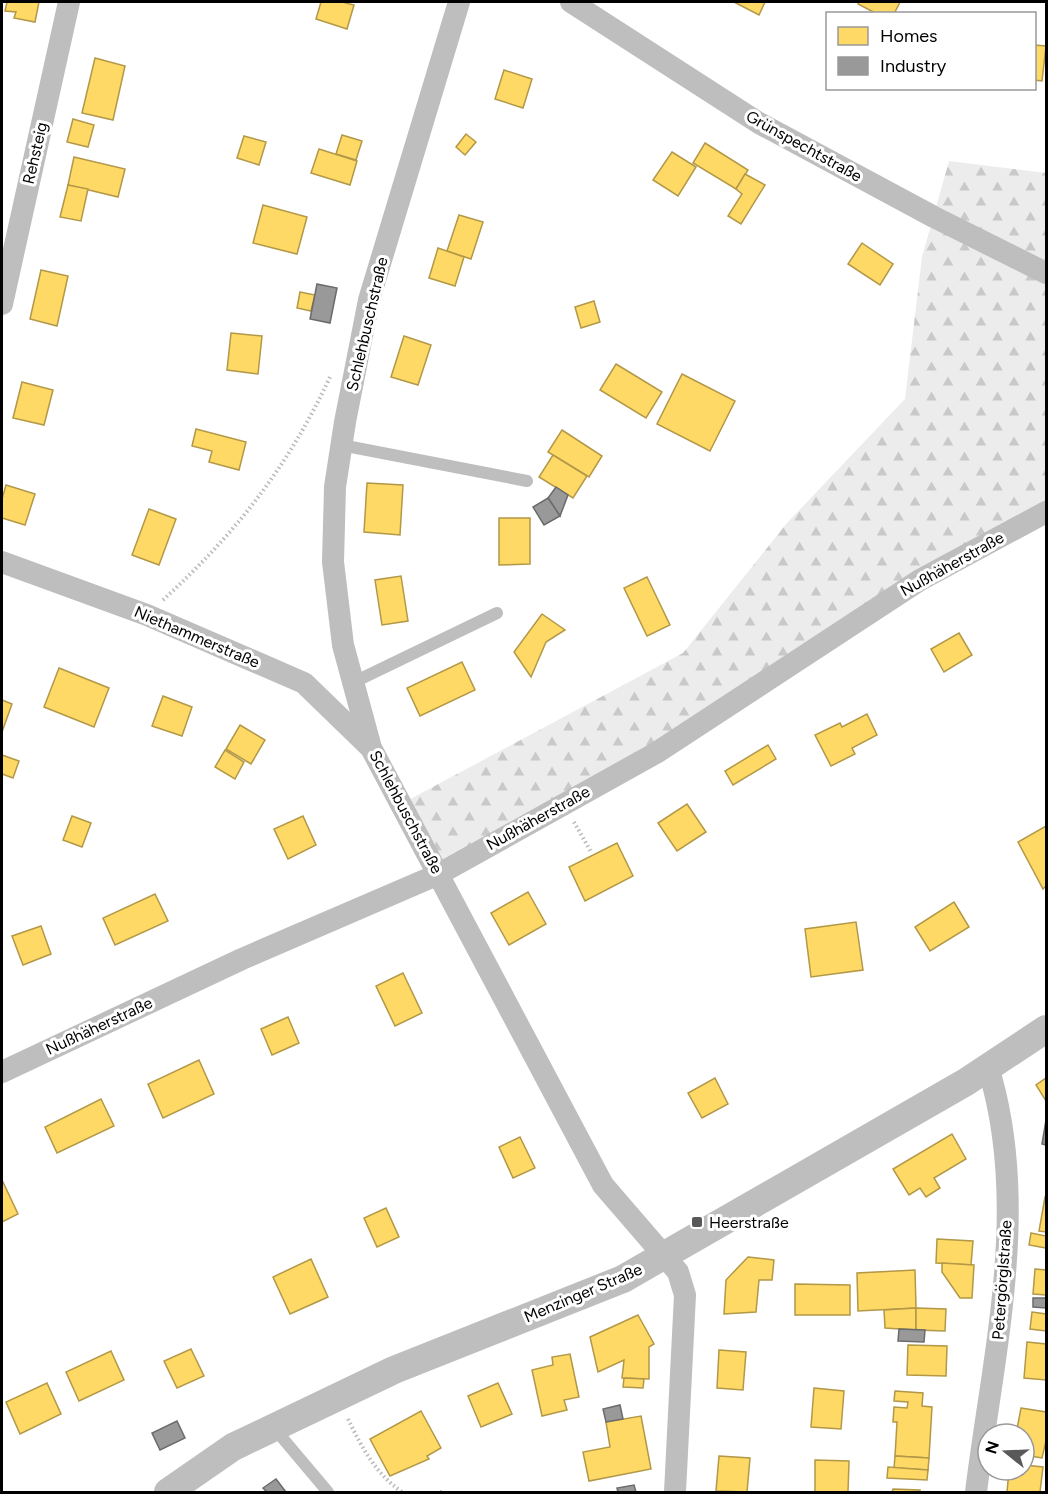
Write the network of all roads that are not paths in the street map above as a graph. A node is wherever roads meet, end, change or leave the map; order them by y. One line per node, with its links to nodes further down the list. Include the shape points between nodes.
1 (69, 2): 5 (street, Rehsteig)
2 (459, 2): 6 (street, Schlehbuschstraße, via 369,300)
3 (570, 2): 4 (street, Grünspechtstraße, via 759,123)
4 (1047, 273)
5 (2, 304)
6 (342, 445): 7 (lane); 11 (street, Schlehbuschstraße, via 335,488 333,562 341,635)
7 (527, 481)
8 (1047, 512): 13 (street, Nußhäherstraße, via 920,580 656,753)
9 (2, 562): 12 (street, Niethammerstraße, via 147,615 304,683)
10 (496, 613): 11 (lane)
11 (352, 683): 12 (street, Schlehbuschstraße)
12 (371, 748): 13 (street, Schlehbuschstraße)
13 (439, 874): 16 (street, Nußhäherstraße, via 242,959); 17 (street, Schlehbuschstraße, via 603,1185)
14 (1047, 1029): 15 (street, Menzinger Straße)
15 (988, 1067): 17 (street, Menzinger Straße); 22 (street, Petergörglstraße, via 998,1099 1006,1220 1002,1311)
16 (2, 1072)
17 (664, 1256): 18 (street, Menzinger Straße, via 623,1279 394,1370); 21 (street, via 678,1272 686,1295)
18 (273, 1427): 19 (street, Menzinger Straße, via 233,1447); 20 (lane)
19 (168, 1492)
20 (328, 1492)
21 (675, 1492)
22 (976, 1492)

